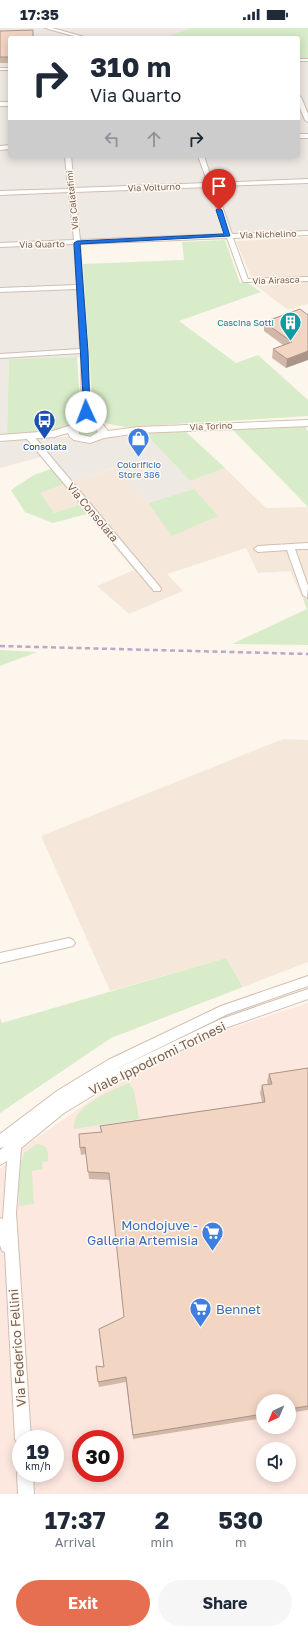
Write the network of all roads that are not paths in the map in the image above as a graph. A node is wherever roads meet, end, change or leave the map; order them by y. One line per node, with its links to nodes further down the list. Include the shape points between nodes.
1 (47, 28): 2 (street)
2 (66, 32): 3 (street); 4 (street)
3 (59, 36)
4 (79, 36)
5 (300, 102): 6 (street)
6 (308, 120)
7 (68, 158): 11 (street, Via Calatafimi)
8 (202, 158): 10 (street)
9 (308, 181): 10 (street, Via Volturno)
10 (210, 185): 11 (street, Via Volturno); 14 (street)
11 (71, 190): 12 (street, Via Volturno); 15 (street, Via Calatafimi)
12 (0, 193)
13 (308, 233): 14 (street, Via Nichelino)
14 (228, 235): 15 (street, Via Quarto); 17 (street, Via Airasca, via 245,281)
15 (77, 243): 16 (street, Via Quarto); 18 (street, Via Calatafimi)
16 (0, 245)
17 (308, 278)
18 (80, 287): 19 (street); 20 (street, Via Calatafimi)
19 (0, 290)
20 (84, 352): 21 (street); 22 (street, Via Calatafimi)
21 (0, 356)
22 (86, 412): 24 (street); 25 (street)
23 (308, 423): 24 (main road, Via Torino, via 127,430)
24 (99, 428): 25 (main road, Via Torino, via 87,423); 25 (main road, Via Torino, via 90,440)
25 (76, 430): 26 (main road, Via Torino, via 68,435)
26 (29, 436): 27 (main road, Via Torino); 31 (street, Via Consolata)
27 (0, 438)
28 (308, 546): 29 (street)
29 (290, 547): 30 (street); 32 (street)
30 (258, 549)
31 (157, 589)
32 (307, 595)
33 (69, 942): 34 (street)
34 (0, 958)
35 (308, 981): 37 (street, Viale Ippodromi Torinesi, via 226,1010 112,1064 61,1095)
36 (308, 994): 38 (street, Viale Ippodromi Torinesi, via 225,1023 111,1078 60,1109)
37 (0, 1142)
38 (15, 1145): 39 (street, Viale Ippodromi Torinesi); 41 (street, Via Federico Fellini, via 9,1202)
39 (0, 1159)
40 (0, 1225): 41 (street, Via Federico Fellini)
41 (11, 1256): 42 (street, Via Federico Fellini)
42 (22, 1430)
43 (25, 1482): 44 (street)
44 (26, 1494)

